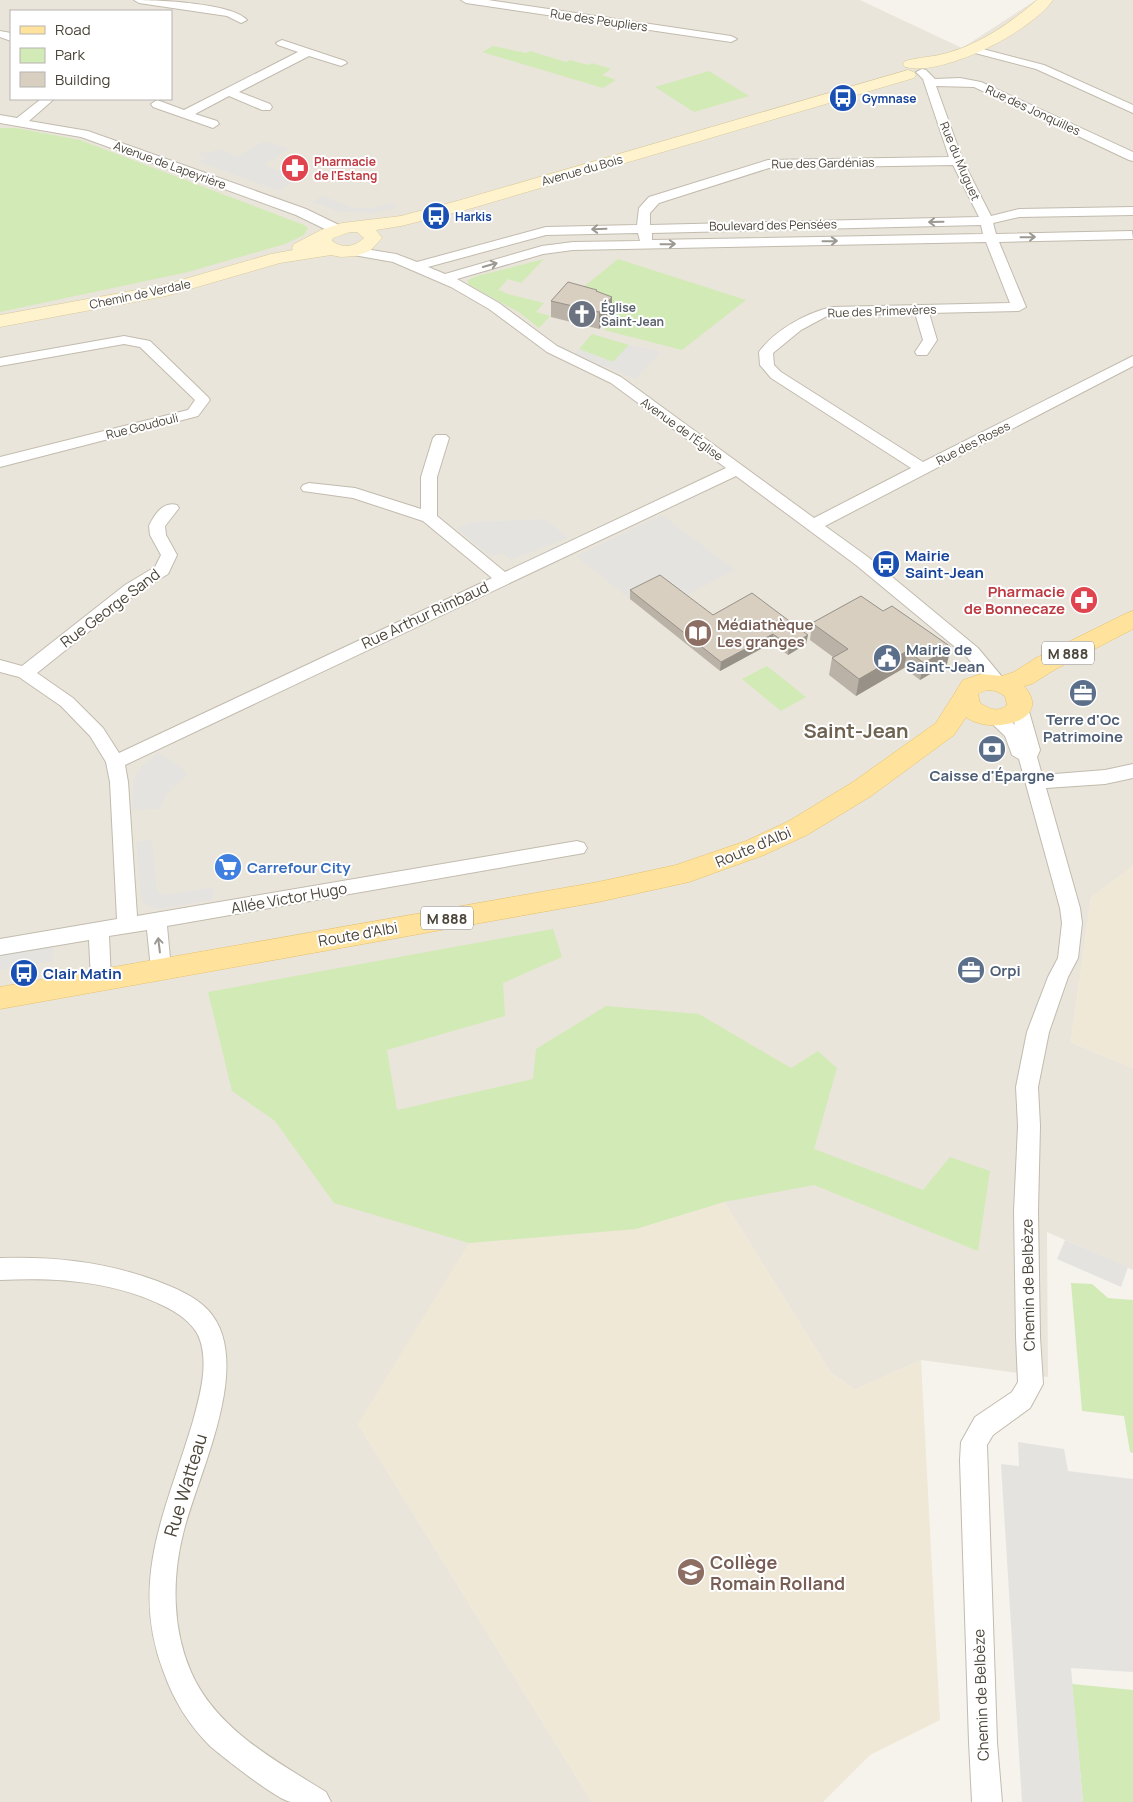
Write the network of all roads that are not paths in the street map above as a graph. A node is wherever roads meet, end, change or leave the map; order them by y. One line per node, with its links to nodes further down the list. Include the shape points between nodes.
1 (139, 0): 4 (street)
2 (466, 0): 7 (street, Rue des Peupliers)
3 (1046, 0): 9 (street, Avenue du Bois, via 1012,29)
4 (166, 2): 5 (street); 6 (street, via 230,13)
5 (155, 10)
6 (240, 20)
7 (731, 39)
8 (282, 43): 10 (street)
9 (973, 50): 12 (street, Avenue du Bois); 17 (street, via 1040,67)
10 (308, 52): 11 (street); 13 (street)
11 (341, 64)
12 (915, 72): 22 (street, Rue des Jonquilles, via 977,84); 23 (street, Rue du Muguet); 26 (street, Avenue du Bois)
13 (229, 92): 16 (street); 18 (street)
14 (47, 100): 20 (street)
15 (158, 104): 18 (street)
16 (266, 107)
17 (1133, 109)
18 (185, 114): 21 (street)
19 (0, 119): 20 (street, Avenue de Lapeyrière)
20 (20, 122): 31 (street, Avenue de Lapeyrière, via 84,134 301,212)
21 (213, 124)
22 (1133, 157)
23 (957, 161): 27 (street, Rue du Muguet); 29 (street, Rue des Gardénias, via 758,166 654,200 643,211)
24 (1133, 210): 25 (street, Boulevard des Pensées)
25 (1119, 211): 27 (street, Boulevard des Pensées, via 1019,213); 30 (street)
26 (401, 221): 28 (street, Avenue du Bois); 32 (street, Avenue du Bois)
27 (985, 221): 29 (street, Boulevard des Pensées, one-way to 29); 33 (street, Rue du Muguet)
28 (356, 227): 31 (street, Avenue du Bois); 32 (street, via 367,231)
29 (645, 228): 34 (street, Rue des Gardénias); 37 (street, Boulevard des Pensées, one-way to 37, via 546,231)
30 (1133, 236): 33 (street, Boulevard des Pensées, one-way to 30)
31 (331, 238): 35 (street); 40 (street, Chemin de Verdale, via 278,258 166,290)
32 (372, 238): 35 (street, Avenue du Bois, via 370,244); 36 (street, Avenue de l'Église)
33 (991, 238): 34 (street, Boulevard des Pensées, one-way to 33); 39 (street, Rue des Primevères, via 1019,308)
34 (647, 245): 38 (street, Boulevard des Pensées, one-way to 34, via 550,249)
35 (353, 251): 36 (street, Avenue de l'Église)
36 (396, 258): 37 (street, Avenue de l'Église)
37 (417, 267): 38 (street, Avenue de l'Église)
38 (443, 279): 47 (street, Avenue de l'Église, via 494,306 552,349 616,380)
39 (920, 309): 41 (street, via 930,340); 46 (street, Rue des Primevères, via 819,313 766,352 764,359 776,375)
40 (0, 321)
41 (922, 352)
42 (1133, 360): 46 (street, Rue des Roses)
43 (0, 362): 45 (street, Rue Goudouli, via 124,340 136,341 145,344 203,400 193,414)
44 (441, 438): 50 (street, via 429,477)
45 (0, 462)
46 (923, 468): 51 (street, Rue des Roses)
47 (737, 469): 51 (street, Avenue de l'Église); 52 (street, Rue Arthur Rimbaud)
48 (309, 488): 50 (street, via 355,493)
49 (170, 508): 57 (street, Rue George Sand, via 157,521 156,532 170,554 162,570 131,589)
50 (429, 518): 52 (street)
51 (812, 526): 55 (street, Avenue de l'Église, via 862,561)
52 (502, 578): 63 (street, Rue Arthur Rimbaud)
53 (1133, 619): 58 (main road, M 888, via 1023,678)
54 (1133, 625): 60 (main road, M 888, via 1037,686)
55 (948, 633): 58 (street, Avenue de l'Église, via 972,652); 59 (street, Avenue de l'Église, via 968,665)
56 (0, 666): 57 (street)
57 (25, 672): 63 (street, via 67,702 97,732)
58 (1000, 683): 59 (main road, via 981,682); 60 (main road, via 1017,693)
59 (969, 692): 61 (main road, via 973,710); 65 (main road, Route d'Albi / M 888, via 945,729)
60 (1020, 705): 61 (main road, via 1008,717); 62 (street, Chemin de Belbèze, via 1032,750)
61 (992, 718): 62 (street, Chemin de Belbèze, via 1012,733 1019,750); 65 (main road, Route d'Albi / M 888, via 979,721)
62 (1028, 757): 66 (street, Chemin de Belbèze)
63 (115, 762): 69 (street)
64 (1133, 770): 66 (street, via 1105,777)
65 (874, 781): 72 (main road, Route d'Albi / M 888, via 798,828 755,848 679,875)
66 (1034, 782): 77 (street, Chemin de Belbèze, via 1072,923 1068,958 1038,1032 1027,1087 1026,1211 1031,1384 1021,1400 984,1426 974,1442 972,1460)
67 (577, 848): 68 (street, Allée Victor Hugo)
68 (156, 921): 69 (street, Allée Victor Hugo); 72 (street, one-way to 68)
69 (128, 926): 70 (street, Allée Victor Hugo)
70 (98, 931): 71 (street, Allée Victor Hugo); 73 (street)
71 (0, 947)
72 (161, 970): 73 (main road, Route d'Albi / M 888)
73 (101, 980): 74 (main road, Route d'Albi / M 888)
74 (0, 998)
75 (0, 1269): 76 (street, Rue Watteau, via 41,1267 84,1271 131,1281 180,1301 210,1333 216,1362 213,1394 165,1556 162,1593 165,1636 189,1697 208,1724 270,1773)
76 (316, 1802)
77 (987, 1802)

